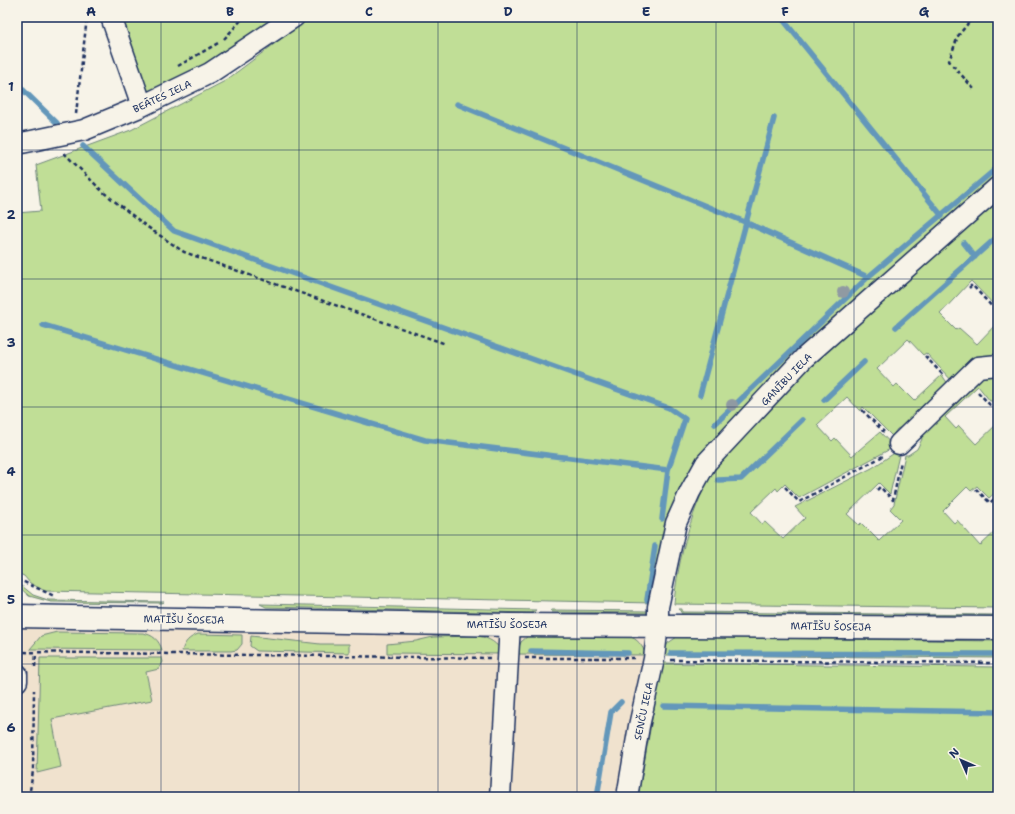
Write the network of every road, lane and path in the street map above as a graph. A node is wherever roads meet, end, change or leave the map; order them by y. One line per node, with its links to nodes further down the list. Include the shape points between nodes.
1 (87, 17): 9 (path)
2 (111, 17): 8 (street)
3 (244, 17): 6 (path, via 225,39)
4 (294, 17): 8 (street, BEĀTES IELA, via 210,73)
5 (973, 17): 7 (path, via 958,36 948,61)
6 (177, 66)
7 (974, 89)
8 (142, 106): 9 (street, BEĀTES IELA)
9 (74, 132): 10 (street, BEĀTES IELA)
10 (48, 138): 11 (street, BEĀTES IELA); 15 (path, via 103,192 184,252)
11 (17, 144)
12 (998, 187): 30 (street, GANĪBU IELA, via 804,358 706,463 676,524 658,607)
13 (969, 288): 14 (path, via 972,285)
14 (998, 313)
15 (446, 344)
16 (925, 356): 18 (path)
17 (998, 365): 18 (street, via 978,367)
18 (955, 388): 22 (street)
19 (976, 390): 20 (path, via 990,404)
20 (998, 404)
21 (862, 410): 22 (path)
22 (899, 444): 23 (path, via 890,452 799,502); 25 (path, via 902,454 893,500 880,487)
23 (785, 487)
24 (976, 489): 26 (path, via 990,503)
25 (877, 490)
26 (998, 495)
27 (17, 581): 28 (path)
28 (22, 581)
29 (17, 616): 31 (main road, MATĪŠU ŠOSEJA)
30 (658, 624): 31 (main road, MATĪŠU ŠOSEJA); 32 (main road, MATĪŠU ŠOSEJA); 44 (street, SENČU IELA, via 654,659 638,726)
31 (510, 625): 43 (street)
32 (998, 628)
33 (17, 652): 34 (path)
34 (36, 653): 35 (path); 40 (path)
35 (498, 658)
36 (520, 658): 37 (path)
37 (641, 658)
38 (667, 660): 39 (path)
39 (998, 663)
40 (26, 672): 41 (street)
41 (26, 683): 42 (path, via 33,771)
42 (29, 797)
43 (500, 797)
44 (627, 797)

